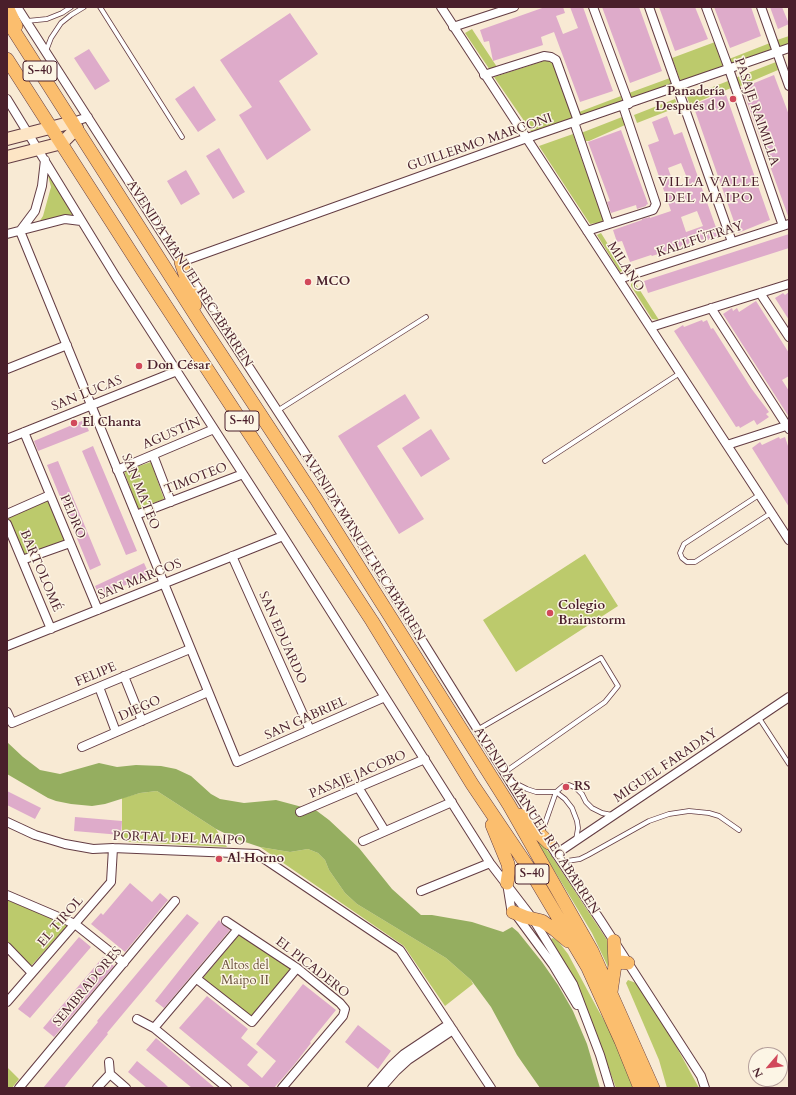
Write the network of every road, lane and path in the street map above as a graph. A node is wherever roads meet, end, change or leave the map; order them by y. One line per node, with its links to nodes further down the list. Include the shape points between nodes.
1 (7, 7): 15 (main road)
2 (17, 7): 13 (street, AVENIDA MANUEL RECABARREN)
3 (71, 7): 13 (lane, via 47,19)
4 (84, 7): 17 (lane, via 61,23)
5 (100, 7): 31 (lane)
6 (441, 7): 14 (street, MILANO)
7 (514, 7): 14 (street)
8 (593, 7): 25 (street)
9 (649, 7): 23 (street)
10 (706, 7): 20 (street, PASAJE RAIMILLA)
11 (761, 7): 18 (street)
12 (7, 20): 15 (main road, AVENIDA MANUEL RECABARREN / S-40)
13 (27, 21): 17 (street, AVENIDA MANUEL RECABARREN)
14 (453, 27): 21 (street, MILANO)
15 (25, 48): 28 (main road, AVENIDA MANUEL RECABARREN / S-40)
16 (789, 48): 18 (street, GUILLERMO MARCONI)
17 (46, 52): 26 (street, AVENIDA MANUEL RECABARREN)
18 (777, 53): 20 (street, GUILLERMO MARCONI); 22 (street)
19 (7, 59): 29 (main road, S-40)
20 (729, 69): 23 (street, GUILLERMO MARCONI); 39 (street, PASAJE RAIMILLA)
21 (484, 75): 27 (street, via 544,56 551,57 556,60); 32 (street, MILANO)
22 (789, 86)
23 (678, 87): 25 (street, GUILLERMO MARCONI); 43 (street)
24 (7, 99): 30 (street)
25 (626, 105): 27 (street, GUILLERMO MARCONI); 38 (street, via 656,204 653,210)
26 (88, 117): 28 (street); 44 (street, AVENIDA MANUEL RECABARREN)
27 (576, 122): 32 (street, GUILLERMO MARCONI); 38 (street)
28 (75, 125): 29 (main road); 34 (main road); 50 (main road, AVENIDA MANUEL RECABARREN / S-40)
29 (52, 128): 30 (main road); 34 (main road, S-40)
30 (29, 134): 33 (main road); 35 (street)
31 (182, 137)
32 (527, 138): 41 (street, MILANO); 44 (street, GUILLERMO MARCONI)
33 (7, 140)
34 (62, 143): 35 (main road); 102 (main road, S-40, via 372,621)
35 (42, 154): 36 (main road); 37 (street); 40 (street, via 42,186 35,211)
36 (7, 157)
37 (81, 221): 40 (street, via 66,219); 55 (street)
38 (609, 224): 41 (street)
39 (786, 225): 43 (street, KALLFÜTRAY)
40 (20, 231): 42 (street); 53 (street, SAN MATEO)
41 (587, 231): 45 (street, MILANO)
42 (7, 234)
43 (732, 242): 45 (street, KALLFÜTRAY)
44 (181, 262): 50 (main road); 58 (street, AVENIDA MANUEL RECABARREN)
45 (619, 278): 51 (street, MILANO)
46 (789, 284): 47 (street)
47 (760, 293): 48 (street); 52 (street)
48 (711, 308): 51 (street); 59 (street)
49 (426, 317): 58 (lane)
50 (201, 324): 106 (main road, AVENIDA MANUEL RECABARREN / S-40, via 316,499)
51 (651, 328): 56 (street, MILANO)
52 (789, 337)
53 (67, 345): 54 (street); 57 (street, SAN MATEO)
54 (7, 369)
55 (176, 371): 57 (street, SAN LUCAS); 60 (street)
56 (680, 373): 63 (street, MILANO); 65 (lane)
57 (91, 405): 61 (street, SAN LUCAS); 66 (street, SAN MATEO)
58 (277, 411): 94 (street, AVENIDA MANUEL RECABARREN)
59 (788, 427): 63 (street)
60 (214, 429): 64 (street, AGUSTÍN); 67 (street)
61 (24, 432): 62 (street, SAN LUCAS); 68 (street, PEDRO)
62 (7, 440)
63 (726, 444): 69 (street, MILANO)
64 (153, 455): 66 (street, AGUSTÍN); 70 (street)
65 (545, 461)
66 (118, 470): 73 (street, SAN MATEO)
67 (243, 474): 70 (street, TIMOTEO); 75 (street)
68 (50, 495): 72 (street); 77 (street, PEDRO)
69 (759, 495): 71 (street, MILANO); 71 (lane, via 684,544 680,553 682,558 687,562 695,562)
70 (171, 502): 73 (street, TIMOTEO)
71 (771, 513): 76 (street, MILANO)
72 (7, 514)
73 (136, 515): 80 (street, SAN MATEO)
74 (7, 524): 79 (street, BARTOLOMÉ)
75 (283, 536): 78 (street, SAN MARCOS); 88 (street)
76 (789, 540)
77 (70, 543): 79 (street); 81 (street, PEDRO)
78 (232, 556): 80 (street, SAN MARCOS); 93 (street, SAN EDUARDO)
79 (22, 560): 82 (street, BARTOLOMÉ)
80 (164, 584): 81 (street, SAN MARCOS); 84 (street, SAN MATEO)
81 (98, 610): 82 (street, SAN MARCOS)
82 (51, 629): 83 (street, SAN MARCOS)
83 (7, 646)
84 (190, 649): 85 (street, FELIPE); 87 (street, SAN MATEO)
85 (124, 676): 86 (street, FELIPE); 92 (street)
86 (99, 687): 90 (street, FELIPE, via 12,723); 95 (street)
87 (208, 692): 92 (street, DIEGO); 98 (street, SAN MATEO)
88 (385, 697): 93 (street, SAN GABRIEL); 97 (street)
89 (789, 698): 91 (street, MIGUEL FARADAY)
90 (7, 712)
91 (759, 718): 99 (lane); 108 (street, MIGUEL FARADAY)
92 (142, 721): 95 (street, DIEGO)
93 (310, 730): 98 (street, SAN GABRIEL)
94 (477, 730): 100 (street, AVENIDA MANUEL RECABARREN); 100 (lane, via 601,658 618,686 605,702)
95 (116, 732): 96 (street, DIEGO)
96 (82, 746)
97 (425, 759): 103 (street, PASAJE JACOBO); 105 (street)
98 (237, 762)
99 (789, 764)
100 (505, 772): 101 (street, AVENIDA MANUEL RECABARREN)
101 (511, 781): 104 (lane, via 536,792); 114 (street, AVENIDA MANUEL RECABARREN)
102 (472, 784): 118 (main road, via 506,858 509,870); 133 (main road, S-40, via 528,867)
103 (358, 788): 107 (street, PASAJE JACOBO); 111 (street)
104 (556, 792): 108 (lane, via 563,786 572,786 580,791 592,808); 113 (lane, via 575,814 578,828); 114 (lane)
105 (452, 802): 111 (street); 116 (street)
106 (509, 805): 114 (main road); 136 (main road, AVENIDA MANUEL RECABARREN / S-40, via 592,951)
107 (300, 812)
108 (613, 815): 113 (street, MIGUEL FARADAY)
109 (7, 822): 115 (street, PORTAL DEL MAIPO, via 65,844 92,849)
110 (739, 830): 117 (lane, via 719,816 709,813 689,811 669,814 650,821 580,859 567,861)
111 (385, 831): 112 (street)
112 (363, 841)
113 (576, 841): 114 (street, MIGUEL FARADAY)
114 (549, 843): 117 (street, AVENIDA MANUEL RECABARREN)
115 (113, 848): 125 (street, EL TIROL, via 111,882); 140 (street, PORTAL DEL MAIPO, via 257,854 400,950)
116 (490, 863): 118 (street); 119 (street)
117 (566, 868): 127 (street, AVENIDA MANUEL RECABARREN)
118 (506, 883): 122 (street); 123 (street)
119 (421, 891)
120 (7, 895): 125 (street)
121 (175, 901): 129 (street, SEMBRADORES)
122 (514, 912): 123 (main road); 138 (street, via 553,965)
123 (533, 919): 133 (main road, via 548,925 562,936 577,951); 138 (street, via 573,984)
124 (226, 921): 126 (street, EL PICADERO)
125 (75, 924): 129 (street); 134 (street, EL TIROL)
126 (238, 929): 132 (street, EL PICADERO); 135 (street)
127 (614, 941): 130 (street, AVENIDA MANUEL RECABARREN); 131 (main road)
128 (7, 946): 134 (street)
129 (124, 963): 145 (street, SEMBRADORES)
130 (628, 963): 131 (main road, via 620,962); 155 (street, AVENIDA MANUEL RECABARREN, via 701,1076)
131 (615, 965): 136 (main road)
132 (297, 968): 135 (street, via 252,1022); 149 (street, EL PICADERO, via 340,1004 345,1012)
133 (588, 968): 153 (main road, S-40)
134 (32, 974): 137 (street, EL TIROL)
135 (197, 979): 141 (street)
136 (611, 992): 154 (main road, AVENIDA MANUEL RECABARREN / S-40)
137 (7, 1002)
138 (586, 1019): 152 (street)
139 (137, 1020): 141 (street)
140 (451, 1027): 144 (street, via 397,1065); 151 (street, PORTAL DEL MAIPO)
141 (154, 1028): 148 (street)
142 (109, 1062): 143 (street)
143 (110, 1074): 146 (street); 147 (street)
144 (382, 1084): 150 (street)
145 (19, 1088)
146 (97, 1088)
147 (126, 1088)
148 (227, 1088)
149 (282, 1088)
150 (372, 1088)
151 (491, 1088)
152 (610, 1088)
153 (640, 1088)
154 (654, 1088)
155 (705, 1088)

